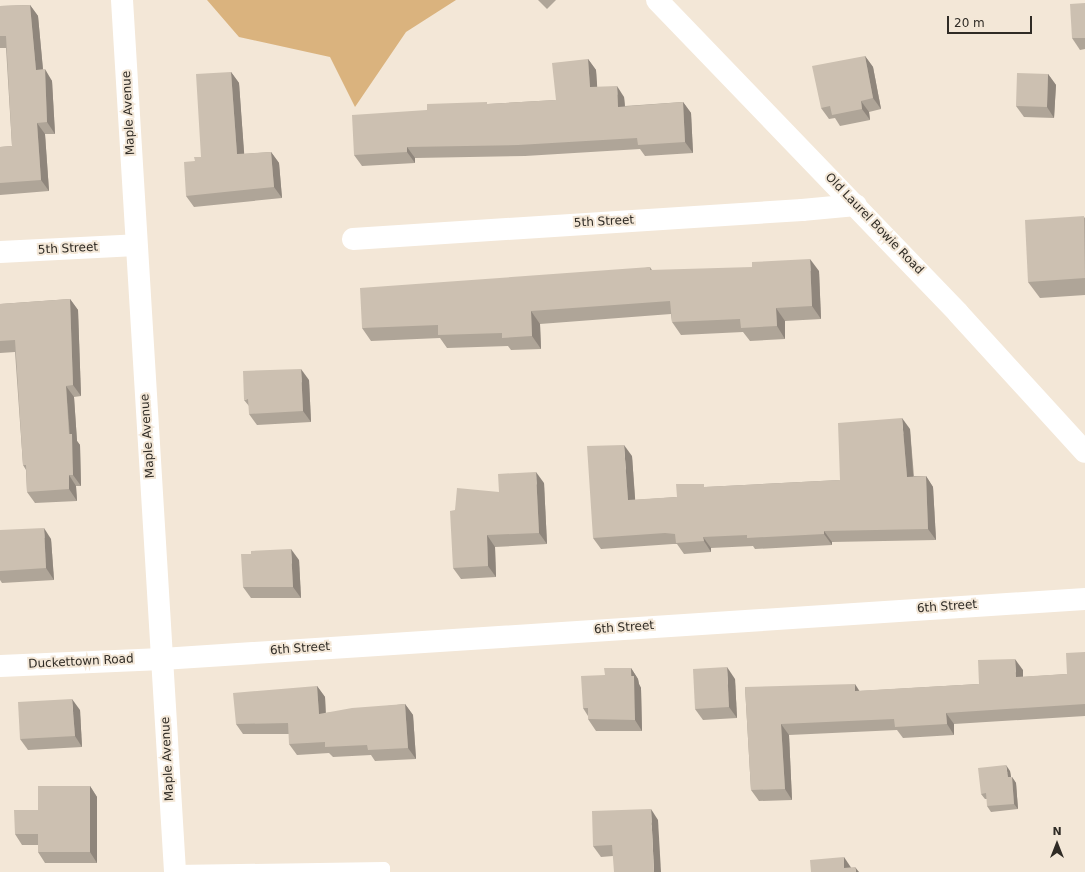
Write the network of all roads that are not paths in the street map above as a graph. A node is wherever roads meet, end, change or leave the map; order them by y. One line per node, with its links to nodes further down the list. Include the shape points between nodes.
1 (122, 0): 5 (street, Maple Avenue)
2 (657, 0): 3 (street, Old Laurel Bowie Road)
3 (856, 205): 4 (street, 5th Street); 7 (street, Old Laurel Bowie Road)
4 (353, 239)
5 (136, 245): 6 (street, 5th Street); 9 (street, Maple Avenue)
6 (0, 252)
7 (1085, 452)
8 (1085, 599): 9 (street, 6th Street)
9 (162, 659): 10 (street, Duckettown Road); 11 (street, Maple Avenue)
10 (0, 666)
11 (175, 871): 12 (lane, via 384,868)
12 (384, 872)

